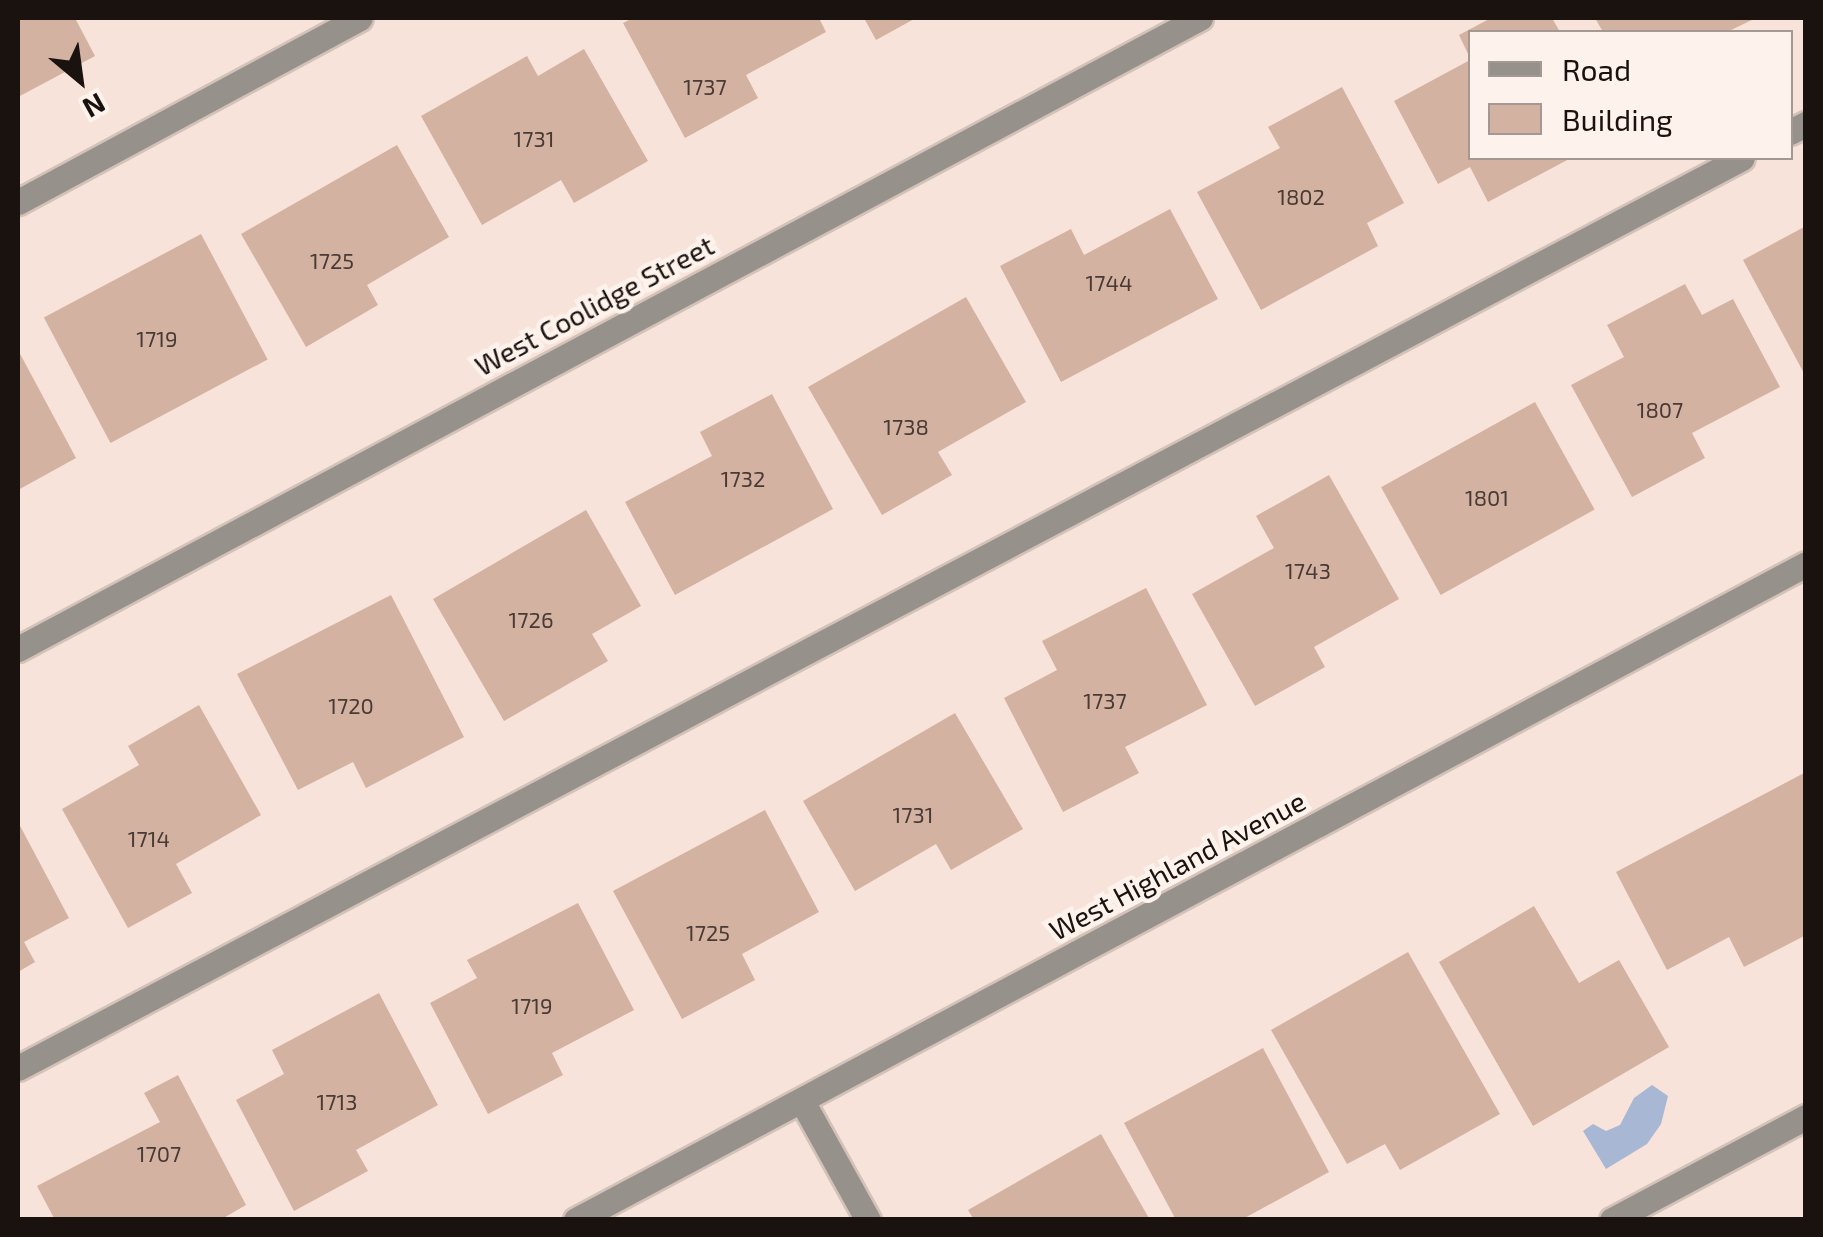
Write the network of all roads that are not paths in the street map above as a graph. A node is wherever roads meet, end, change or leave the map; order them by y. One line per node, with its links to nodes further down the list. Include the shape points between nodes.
1 (360, 18): 4 (street)
2 (1200, 18): 6 (street, West Coolidge Street)
3 (1738, 160): 7 (street)
4 (18, 202)
5 (1806, 564): 8 (street, West Highland Avenue)
6 (18, 648)
7 (18, 1068)
8 (802, 1101): 10 (street, West Highland Avenue); 11 (street)
9 (1806, 1117): 12 (street)
10 (576, 1220)
11 (868, 1220)
12 (1612, 1220)

